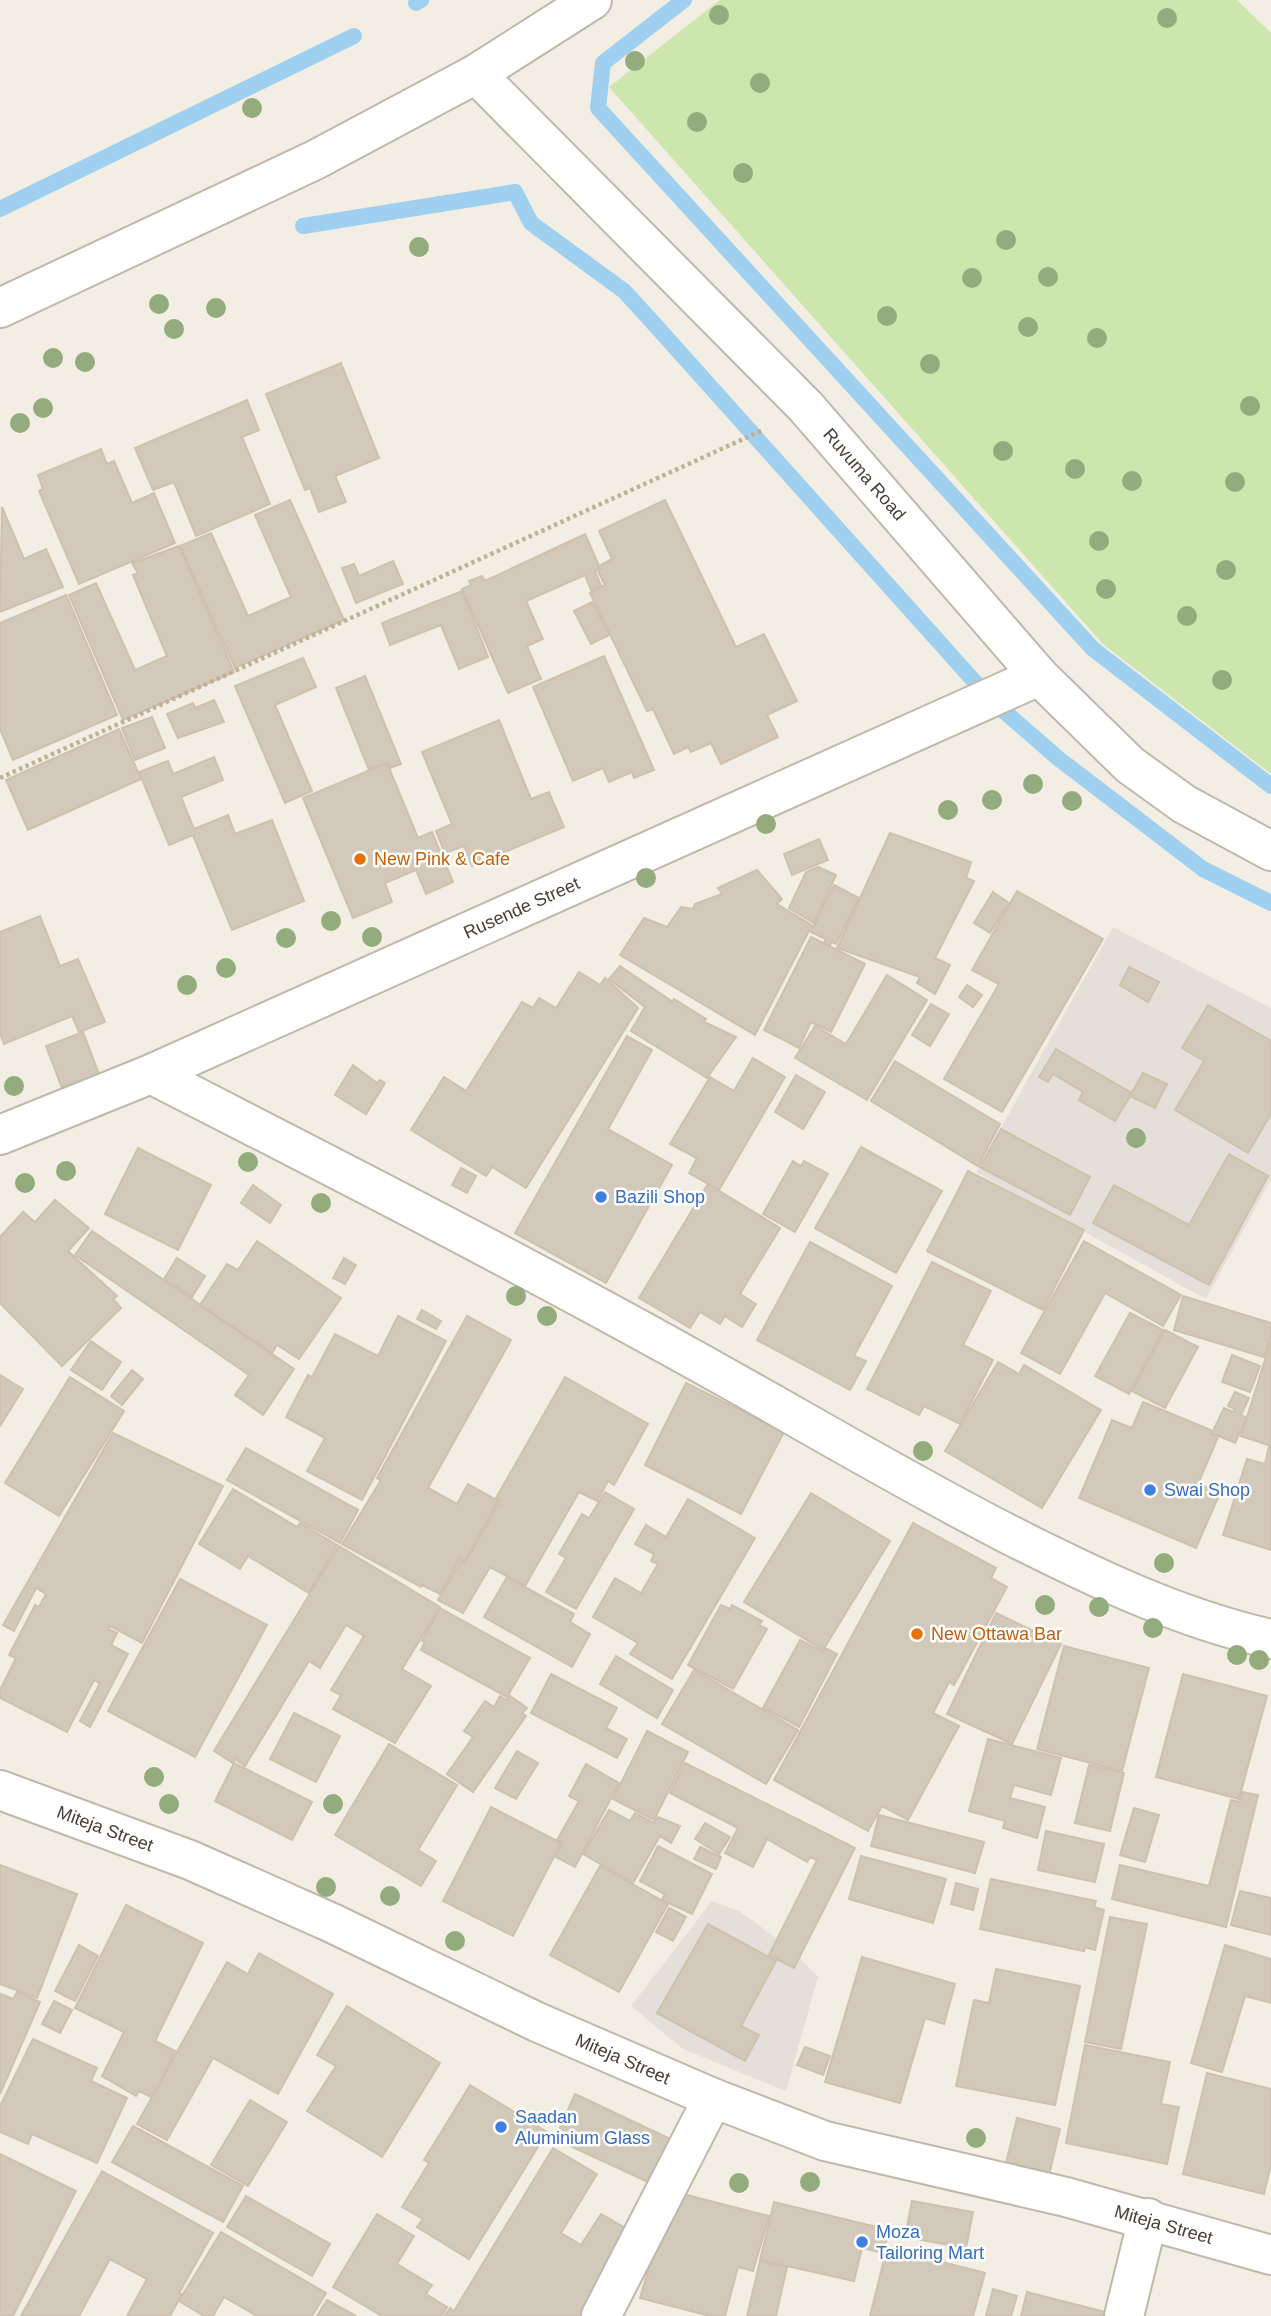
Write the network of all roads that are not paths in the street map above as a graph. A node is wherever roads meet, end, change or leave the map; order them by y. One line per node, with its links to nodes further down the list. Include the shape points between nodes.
1 (593, 0): 2 (street)
2 (476, 74): 3 (street, via 315,160); 4 (street, Ruvuma Road, via 806,407)
3 (0, 308)
4 (1039, 676): 5 (street, Ruvuma Road, via 1130,765 1184,804); 6 (street, Rusende Street)
5 (1271, 851)
6 (151, 1074): 7 (street, Rusende Street); 8 (street, via 409,1206 923,1490 1118,1590)
7 (0, 1135)
8 (1271, 1639)
9 (0, 1790): 10 (street, Miteja Street, via 190,1860)
10 (712, 2098): 11 (street, Miteja Street, via 825,2141); 13 (street)
11 (1148, 2218): 12 (street, Miteja Street); 14 (street)
12 (1271, 2255)
13 (601, 2316)
14 (1124, 2316)

